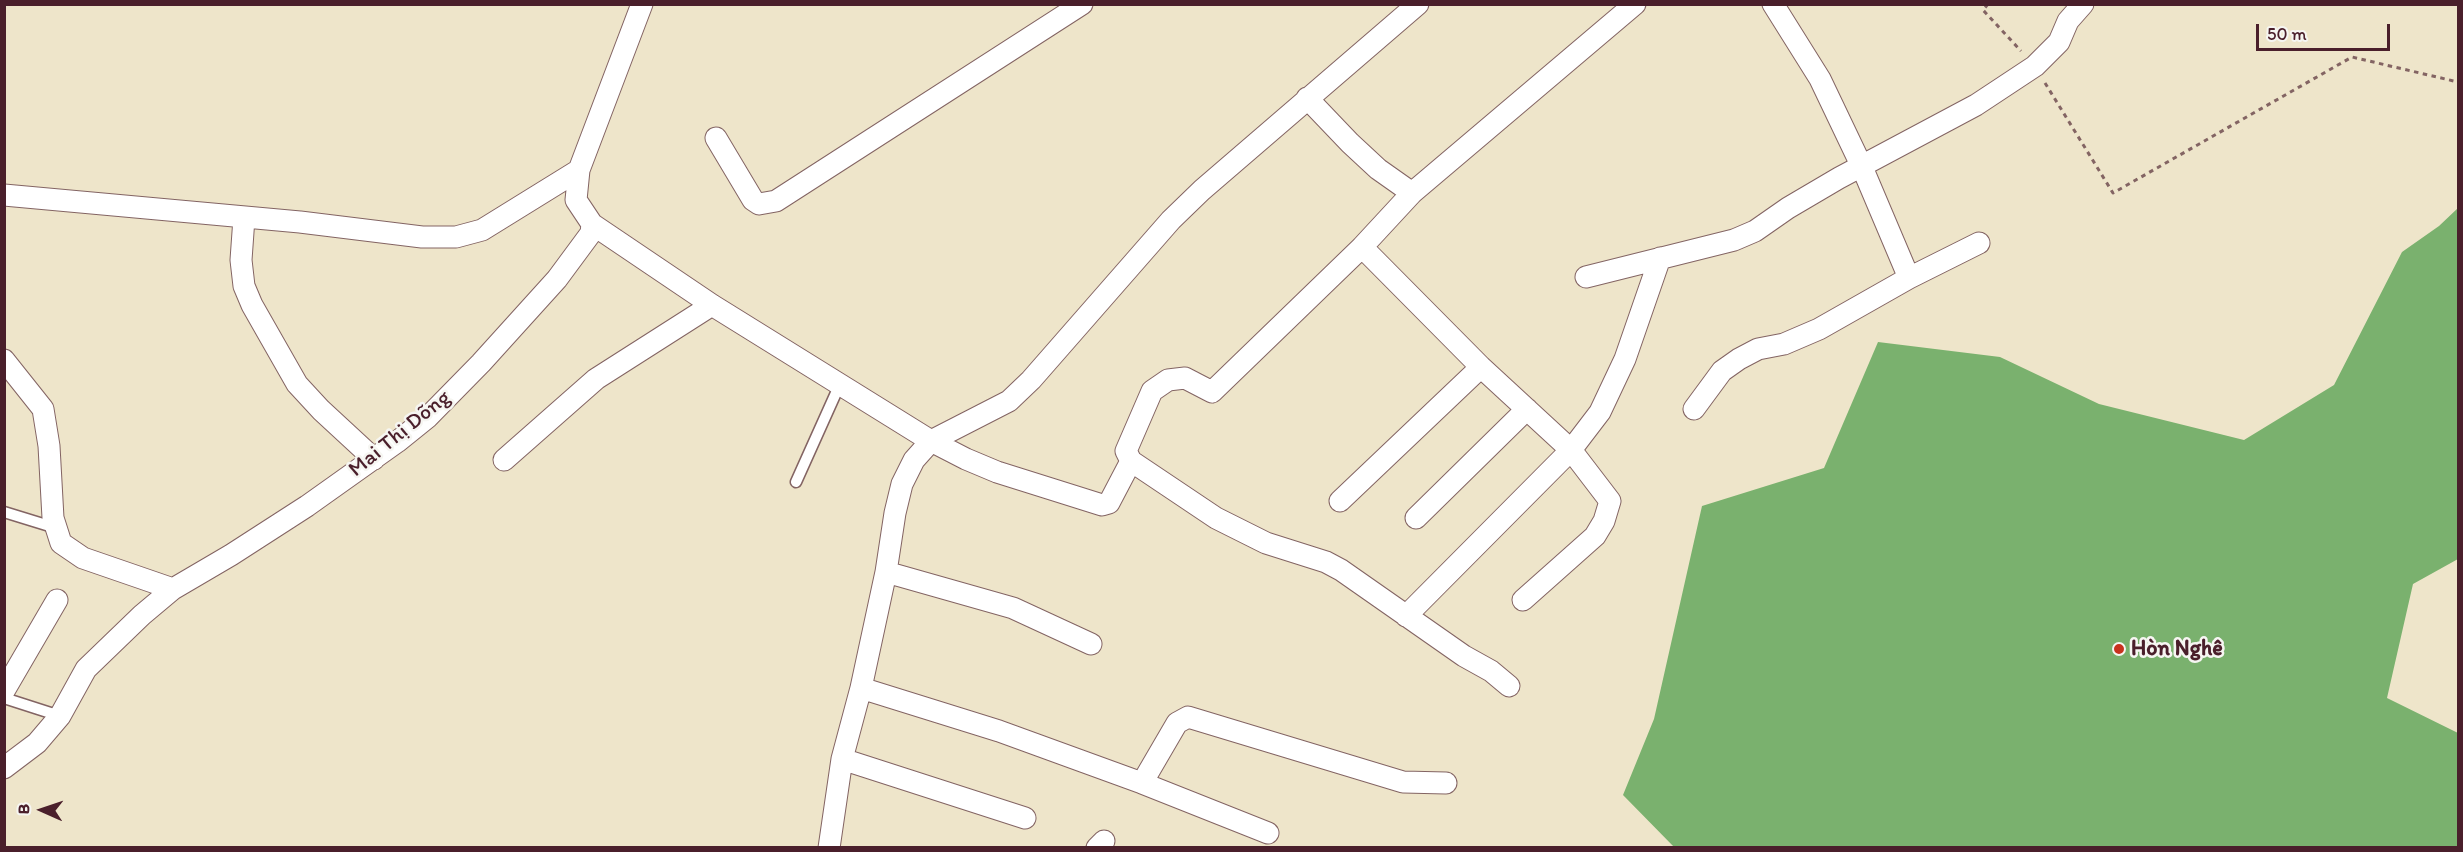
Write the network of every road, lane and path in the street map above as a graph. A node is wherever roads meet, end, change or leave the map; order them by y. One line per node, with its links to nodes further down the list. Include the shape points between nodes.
1 (642, 4): 13 (street)
2 (1082, 4): 11 (street, via 776,201 759,204 753,200)
3 (1418, 4): 10 (street)
4 (1635, 4): 14 (street)
5 (1773, 4): 12 (street, via 1820,79)
6 (1988, 4): 8 (path, via 1983,9)
7 (2084, 4): 8 (street, via 2068,21 2059,42)
8 (2035, 66): 9 (path, via 2113,193 2352,57); 12 (street, via 1976,105)
9 (2458, 82)
10 (1307, 98): 14 (street, via 1350,144); 29 (street, via 1171,220 1031,380 1009,400)
11 (716, 138)
12 (1862, 167): 20 (street, via 1745,236); 22 (street)
13 (579, 170): 16 (street, via 482,230 456,237 422,237); 17 (street, via 576,200)
14 (1412, 193): 19 (street)
15 (4, 195): 16 (street)
16 (244, 218): 31 (street, via 244,286 256,313 297,384)
17 (592, 224): 23 (street); 31 (street, Mai Thị Dõng, via 591,233 576,255 481,363 428,417)
18 (1979, 243): 22 (street)
19 (1362, 247): 25 (street); 33 (street, via 1212,392 1185,378 1168,380 1152,391 1126,451)
20 (1660, 258): 21 (street); 30 (street, via 1614,385 1600,412)
21 (1586, 277)
22 (1909, 278): 28 (street, via 1819,329 1739,359 1722,371)
23 (711, 305): 26 (street); 32 (street, via 596,379)
24 (4, 360): 38 (street, via 43,409)
25 (1481, 367): 27 (street); 35 (street)
26 (840, 384): 29 (street); 34 (lane)
27 (1527, 409): 30 (street); 37 (street)
28 (1694, 409)
29 (931, 441): 33 (street, via 997,472 1102,505 1108,502); 39 (street, via 914,460 902,484)
30 (1571, 450): 42 (street, via 1610,501 1604,521 1595,536); 43 (street)
31 (374, 459): 40 (street, Mai Thị Dõng, via 231,555)
32 (504, 460)
33 (1131, 461): 43 (street, via 1216,518 1266,543 1341,570)
34 (796, 482)
35 (1341, 501)
36 (4, 512): 38 (lane)
37 (1416, 518)
38 (56, 528): 40 (street, via 61,543 83,558)
39 (886, 572): 44 (street, via 1013,608); 46 (street)
40 (172, 589): 49 (street, Mai Thị Dõng, via 107,645 86,669)
41 (57, 600): 47 (street)
42 (1523, 600)
43 (1406, 616): 45 (street)
44 (1090, 644)
45 (1509, 686)
46 (861, 688): 50 (street); 52 (street, via 999,731)
47 (4, 691)
48 (4, 698): 49 (lane)
49 (60, 716): 51 (street, Mai Thị Dõng, via 38,743)
50 (842, 759): 54 (street); 56 (street)
51 (4, 768)
52 (1142, 783): 53 (street, via 1178,723 1188,717 1403,782); 55 (street)
53 (1446, 783)
54 (1025, 818)
55 (1268, 833)
56 (829, 848)

